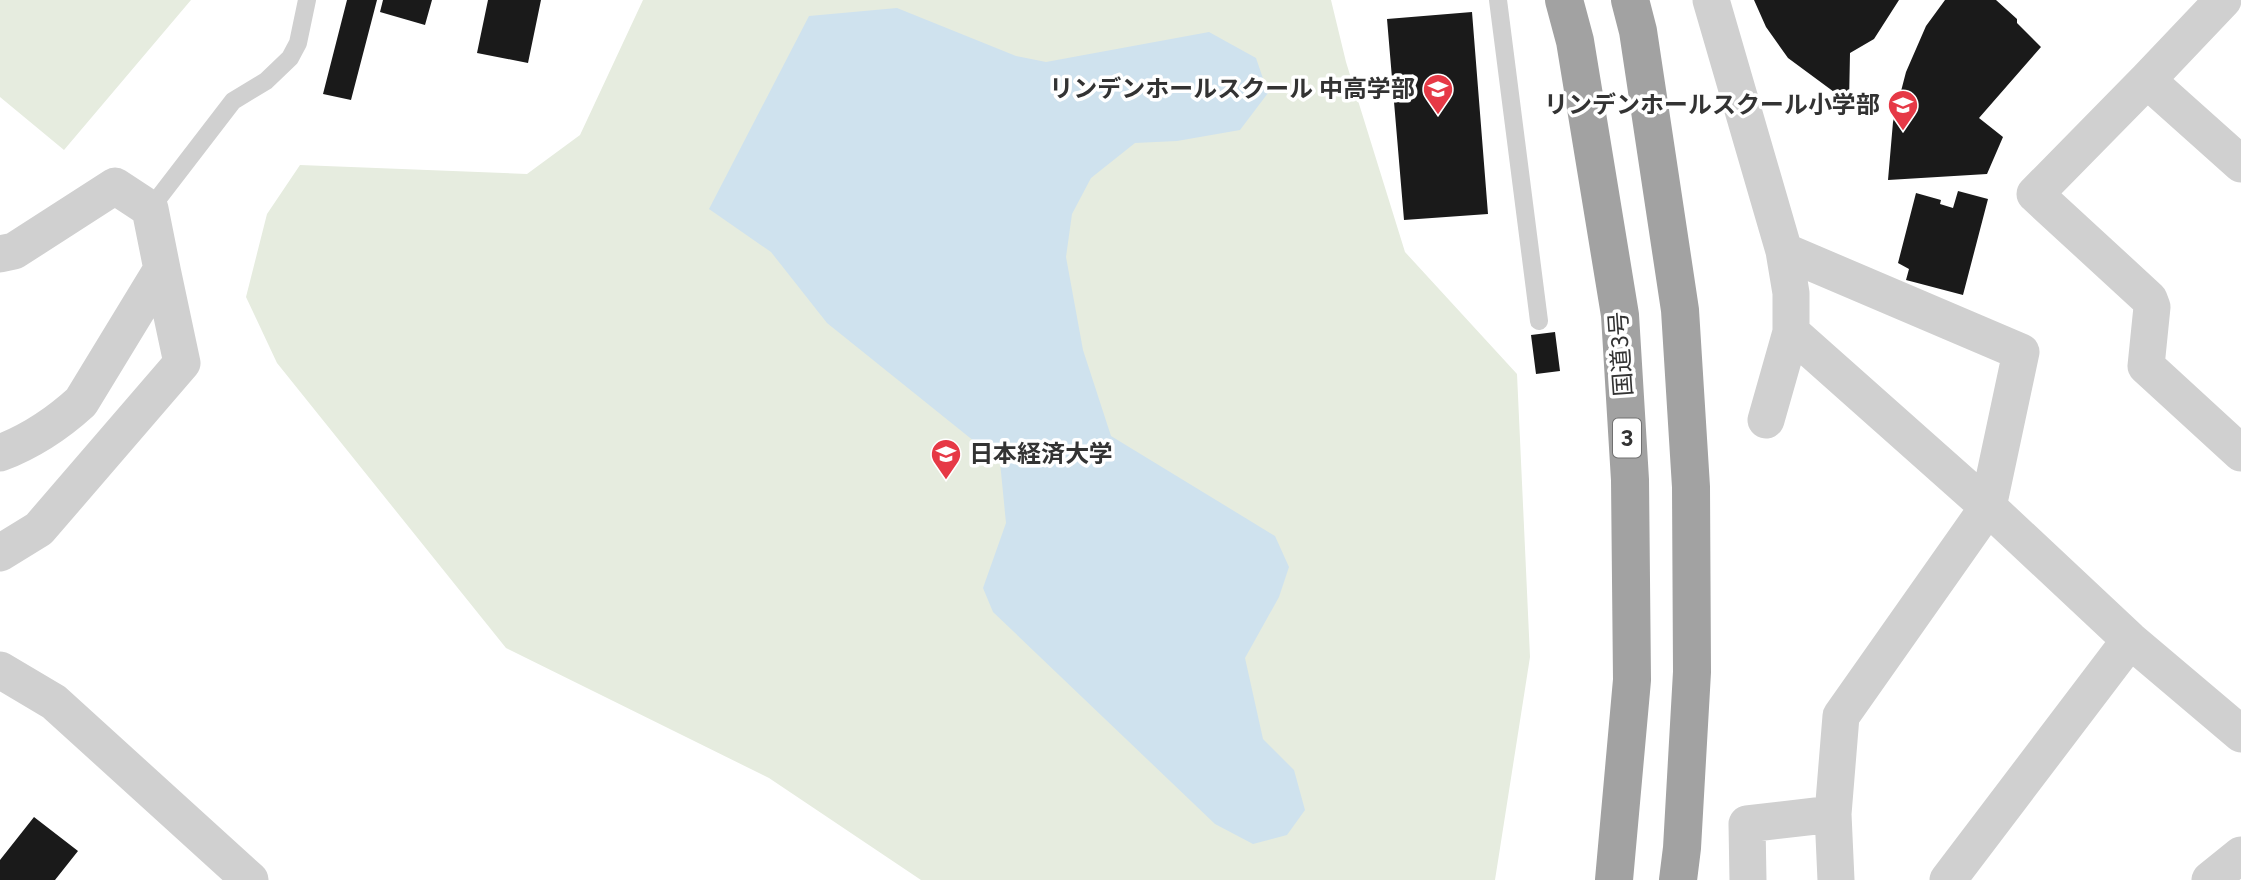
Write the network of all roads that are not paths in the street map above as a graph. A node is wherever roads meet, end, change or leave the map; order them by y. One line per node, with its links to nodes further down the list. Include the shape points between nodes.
1 (307, 0): 9 (lane, via 290,58 266,81 233,101)
2 (1498, 0): 13 (lane)
3 (1564, 0): 26 (highway, 国道3号 / 3, via 1575,41 1620,314 1630,480 1632,680)
4 (1630, 0): 27 (highway, via 1680,310 1692,487 1692,672)
5 (1711, 0): 10 (street)
6 (2223, 0): 7 (street)
7 (2147, 80): 8 (street); 17 (street, via 2035,194 2148,299 2152,307 2146,366)
8 (2241, 164)
9 (150, 209): 11 (street, via 115,186 14,251); 12 (street)
10 (1784, 251): 14 (street); 18 (street, via 2021,352)
11 (0, 254)
12 (162, 269): 16 (street, via 81,402 19,446); 19 (street, via 182,363 39,529)
13 (1539, 321)
14 (1791, 332): 15 (street); 18 (street)
15 (1766, 420)
16 (0, 453)
17 (2241, 453)
18 (1988, 507): 20 (street); 23 (street, via 1841,716)
19 (0, 553)
20 (2130, 640): 22 (street); 30 (street)
21 (0, 670): 25 (street, via 54,702)
22 (2241, 734)
23 (1833, 814): 28 (street, via 1747,824); 29 (street)
24 (2241, 855): 31 (street)
25 (250, 880)
26 (1614, 880)
27 (1678, 880)
28 (1748, 880)
29 (1836, 880)
30 (1948, 880)
31 (2210, 880)

